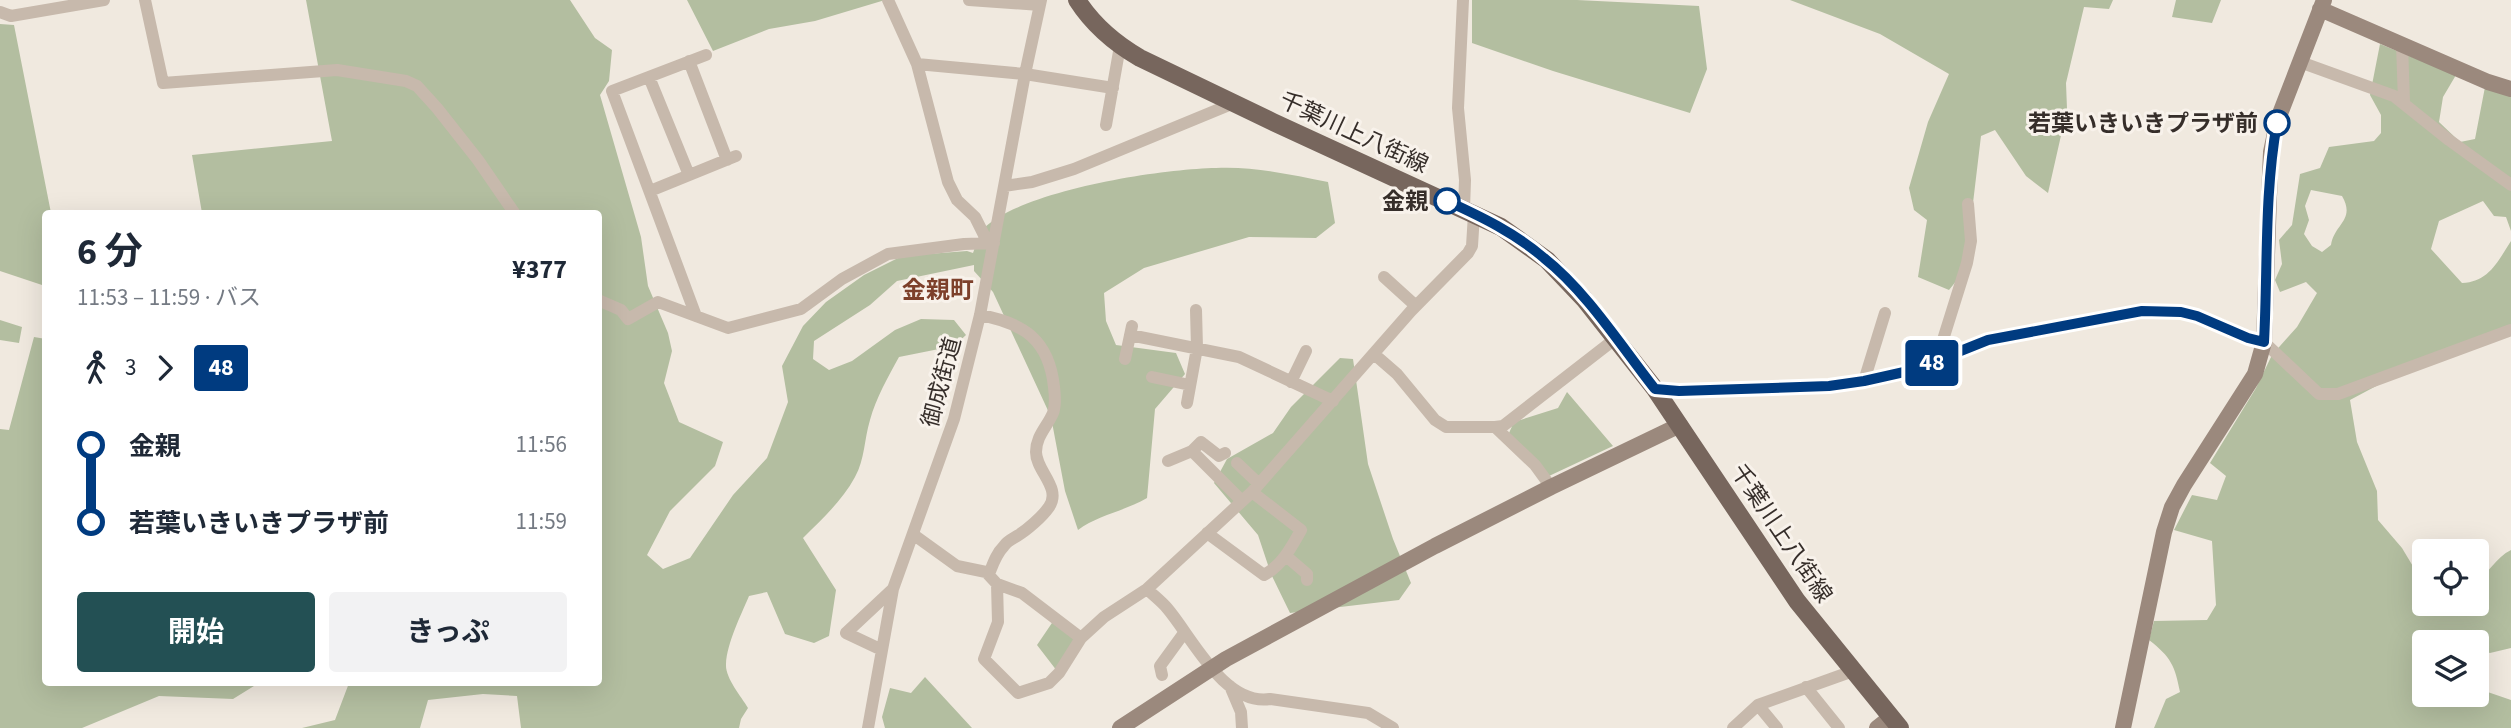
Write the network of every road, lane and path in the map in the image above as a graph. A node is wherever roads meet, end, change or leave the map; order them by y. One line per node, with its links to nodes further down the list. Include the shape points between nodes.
1 (7, 0): 10 (street)
2 (104, 0): 10 (street)
3 (145, 0): 29 (street, via 163,83 337,70 406,81 438,108)
4 (888, 0): 16 (street)
5 (969, 0): 8 (street)
6 (1077, 0): 12 (main road, 千葉川上八街線, via 1095,25)
7 (1463, 0): 30 (street, via 1458,108)
8 (1040, 2): 17 (street, 御成街道)
9 (2322, 4): 11 (street); 15 (street)
10 (5, 14)
11 (2402, 44): 20 (street); 21 (street)
12 (1120, 46): 19 (street); 22 (main road, 千葉川上八街線)
13 (706, 55): 14 (street)
14 (689, 61): 18 (street); 24 (street, via 732,158)
15 (2300, 62): 21 (street); 41 (street, via 2277,119 2272,152)
16 (917, 64): 17 (street); 31 (street, via 948,182 957,200)
17 (1025, 74): 19 (street); 26 (street, 御成街道)
18 (649, 77): 24 (street); 27 (street, via 612,91)
19 (1113, 88): 23 (street)
20 (2511, 89)
21 (2404, 102): 25 (street)
22 (1234, 103): 26 (street, via 1074,169); 30 (main road, 千葉川上八街線)
23 (1106, 125)
24 (690, 175): 27 (street)
25 (2511, 185)
26 (1004, 186): 31 (street, 御成街道)
27 (650, 191): 38 (street)
28 (1968, 205): 46 (street, via 1971,241 1967,263)
29 (512, 210)
30 (1469, 211): 34 (street, via 1472,246); 40 (main road, 千葉川上八街線, via 1517,237 1547,260)
31 (994, 243): 37 (street, 御成街道); 38 (street, via 888,254 801,309 754,322 728,328)
32 (1384, 277): 34 (street)
33 (602, 302): 38 (street, via 621,310 628,319 655,302)
34 (1416, 306): 44 (street)
35 (1196, 310): 42 (street)
36 (1885, 313): 49 (street)
37 (980, 315): 65 (street, 御成街道, via 954,419); 67 (street, via 1033,336 1050,361 1055,401 1036,454 1053,496 1020,535 1005,543 997,555)
38 (696, 316)
39 (2511, 330): 41 (street, via 2338,394 2319,394)
40 (1615, 339): 53 (main road, 千葉川上八街線); 57 (street, via 1503,426)
41 (2264, 342): 46 (street, via 2197,316 2142,311 1988,340); 88 (street, via 2252,383 2172,507)
42 (1197, 348): 45 (street, via 1131,331); 47 (street, via 1239,357); 52 (street)
43 (1306, 351): 50 (street)
44 (1374, 354): 54 (street); 57 (street, via 1446,427)
45 (1125, 359)
46 (1936, 362): 49 (street)
47 (1266, 370): 50 (street); 51 (street)
48 (1152, 377): 52 (street)
49 (1864, 381): 53 (street, via 1829,386)
50 (1291, 382): 54 (street)
51 (1261, 384)
52 (1190, 385): 55 (street)
53 (1655, 389): 56 (main road, 千葉川上八街線)
54 (1333, 401): 63 (street)
55 (1187, 403)
56 (1680, 425): 62 (street); 75 (main road, 千葉川上八街線, via 1797,601)
57 (1495, 427): 62 (street)
58 (1192, 451): 59 (street, via 1201,442 1219,456); 60 (street); 63 (street)
59 (1225, 453)
60 (1168, 461)
61 (1237, 464): 63 (street)
62 (1551, 487): 74 (street)
63 (1251, 492): 64 (street); 66 (street, via 1301,530)
64 (1207, 533): 66 (street, via 1264,575); 70 (street)
65 (914, 535): 67 (street, via 957,566); 69 (street, 御成街道)
66 (1286, 556): 68 (street, via 1307,574)
67 (993, 579): 72 (street, via 1022,593); 72 (street, via 998,622 984,659 1018,693 1049,683)
68 (1307, 580)
69 (893, 589): 73 (street, 御成街道); 73 (street, via 846,634)
70 (1147, 589): 71 (street); 72 (street)
71 (1184, 633): 74 (street); 76 (street, via 1160,666)
72 (1081, 638)
73 (882, 650): 81 (street, 御成街道)
74 (1213, 668): 77 (street); 82 (street)
75 (1853, 671): 78 (street); 80 (main road, 千葉川上八街線)
76 (1161, 675)
77 (1230, 686): 83 (street); 84 (street, via 1258,701 1368,713)
78 (1806, 687): 79 (street); 87 (street)
79 (1758, 705): 85 (street); 86 (street)
80 (1889, 724)
81 (868, 728)
82 (1120, 728)
83 (1242, 728)
84 (1393, 728)
85 (1733, 728)
86 (1777, 728)
87 (1839, 728)
88 (2123, 728)

